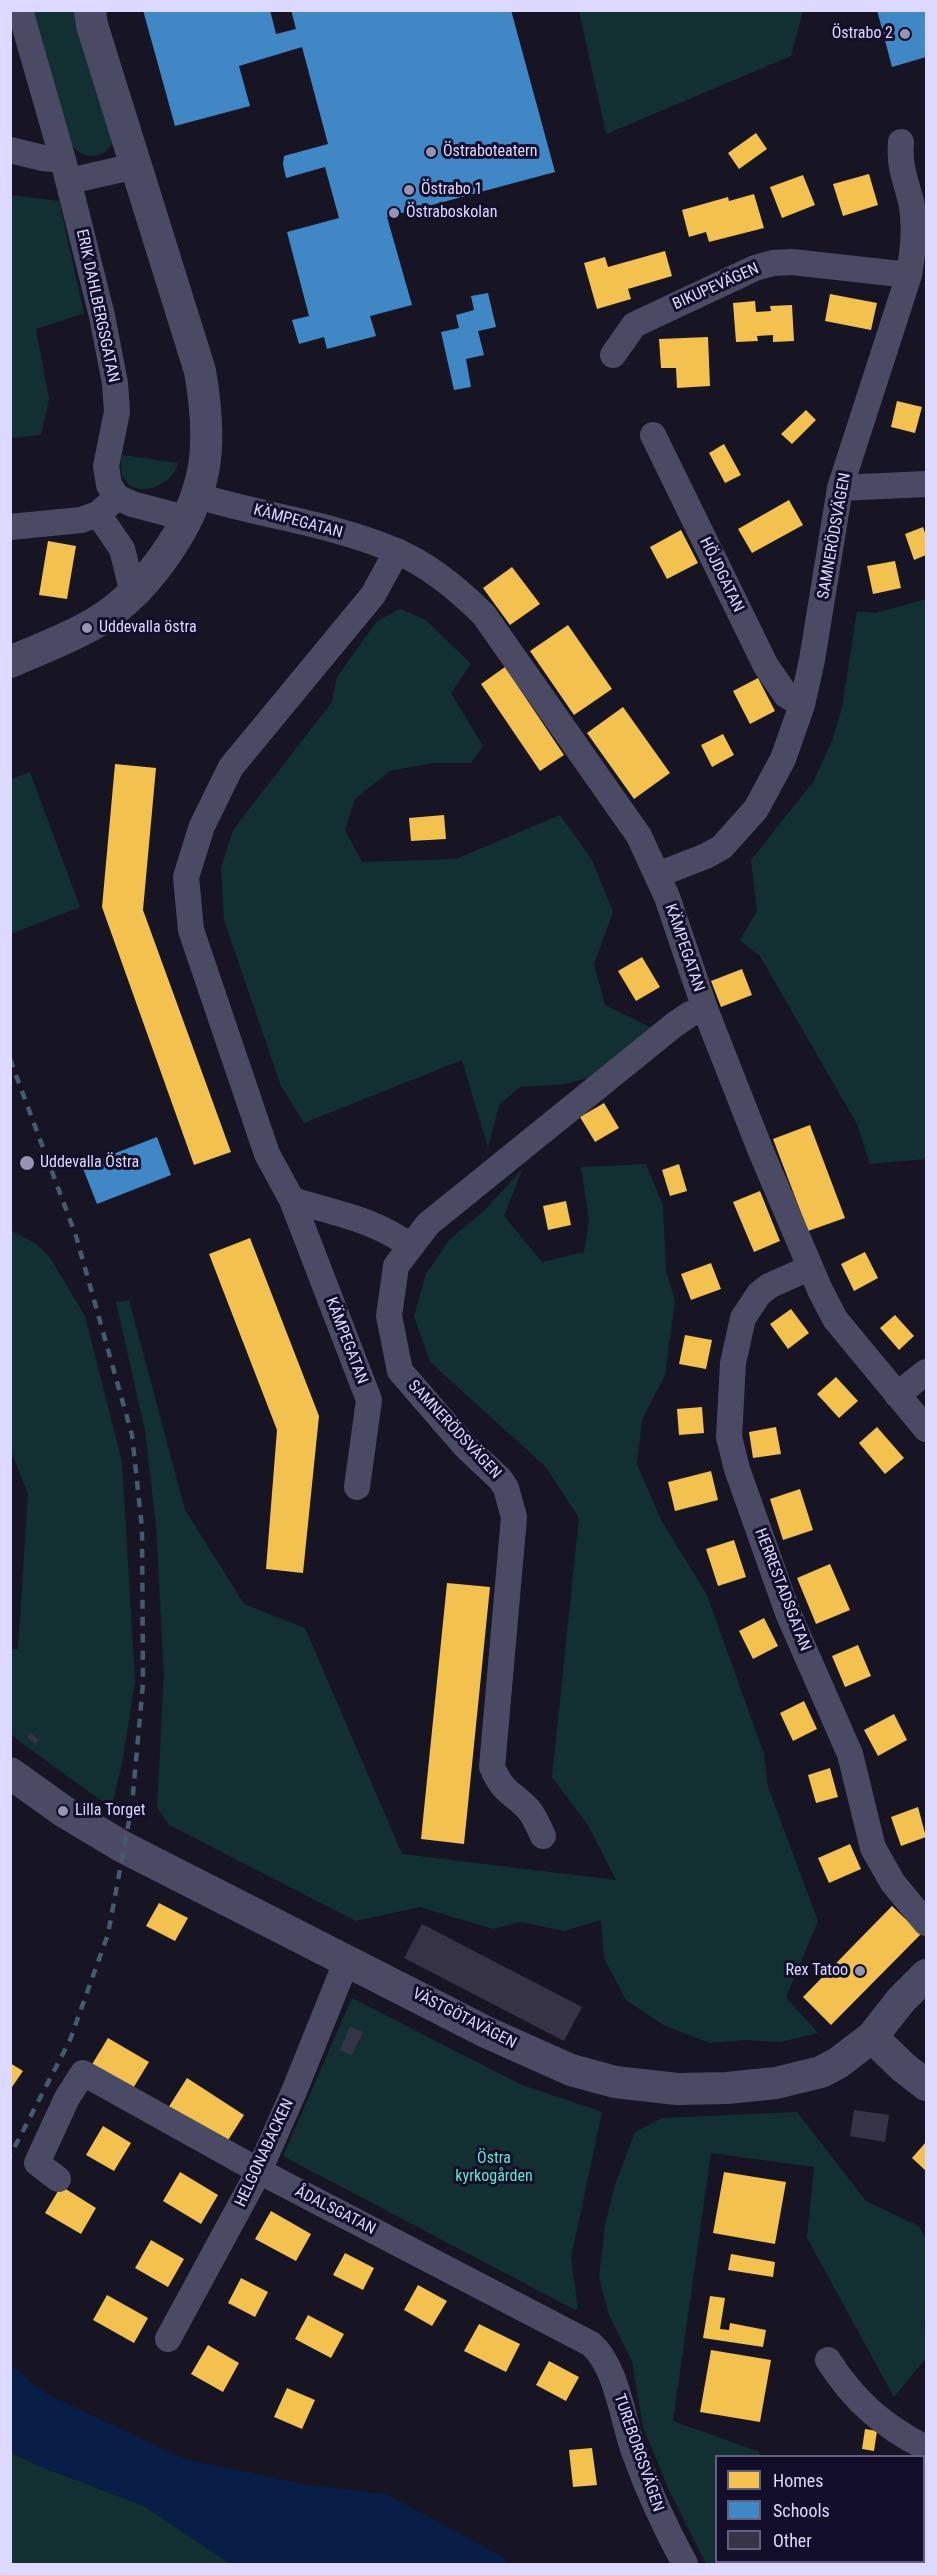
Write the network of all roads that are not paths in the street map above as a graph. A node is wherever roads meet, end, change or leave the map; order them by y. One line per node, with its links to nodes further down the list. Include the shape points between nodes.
1 (20, 10): 6 (street, ERIK DAHLBERGSGATAN)
2 (90, 10): 5 (street)
3 (900, 142): 7 (street, SAMNERÖDSVÄGEN, via 900,161 914,226)
4 (10, 150): 6 (street)
5 (135, 166): 6 (street); 13 (street, via 200,371 206,405 204,465)
6 (66, 171): 12 (street, ERIK DAHLBERGSGATAN, via 115,383 117,412 106,466)
7 (909, 275): 8 (street, BIKUPEVÄGEN, via 773,263 634,325); 11 (street, SAMNERÖDSVÄGEN)
8 (613, 355)
9 (653, 435): 18 (street, HÖJDGATAN, via 766,666 786,695)
10 (927, 484): 11 (street)
11 (840, 488): 18 (street, SAMNERÖDSVÄGEN)
12 (107, 505): 13 (street); 14 (street, via 81,520); 16 (street, ERIK DAHLBERGSGATAN)
13 (193, 508): 15 (street, KÄMPEGATAN, via 317,526); 16 (street, via 150,576)
14 (10, 528)
15 (397, 551): 19 (street, KÄMPEGATAN, via 441,578 484,615 639,836); 21 (street, KÄMPEGATAN, via 373,595 231,766 202,826 186,877 191,930 267,1154)
16 (133, 593): 17 (street, via 87,628)
17 (10, 662)
18 (802, 705): 19 (street, SAMNERÖDSVÄGEN, via 783,759 756,809 739,830 706,856)
19 (657, 874): 20 (street, KÄMPEGATAN)
20 (705, 1009): 22 (street, SAMNERÖDSVÄGEN, via 690,1014 656,1040 428,1224); 23 (street, KÄMPEGATAN)
21 (292, 1200): 22 (street, via 363,1220); 27 (street, KÄMPEGATAN, via 369,1400)
22 (410, 1246): 29 (street, SAMNERÖDSVÄGEN, via 396,1266 389,1316 400,1371 465,1446 500,1479 511,1501 514,1517 492,1767 506,1792 530,1811)
23 (809, 1268): 25 (street, KÄMPEGATAN, via 835,1319); 30 (street, HERRESTADSGATAN, via 769,1286 743,1318 733,1363 729,1437 788,1613 850,1754 873,1848 893,1883)
24 (927, 1372): 25 (street)
25 (897, 1395): 26 (street, KÄMPEGATAN)
26 (927, 1429)
27 (357, 1487)
28 (10, 1773): 31 (street, VÄSTGÖTAVÄGEN, via 104,1837)
29 (543, 1836)
30 (927, 1923)
31 (347, 1960): 33 (street, VÄSTGÖTAVÄGEN, via 537,2055 571,2070 615,2082 677,2088 776,2083 821,2072); 35 (street, HELGONABACKEN)
32 (927, 1975): 33 (street, VÄSTGÖTAVÄGEN)
33 (872, 2037): 34 (street)
34 (927, 2085)
35 (259, 2172): 36 (street, ÅDALSGATAN, via 83,2073 37,2163); 37 (street, HELGONABACKEN); 38 (street, ÅDALSGATAN)
36 (58, 2179)
37 (168, 2339)
38 (591, 2344): 41 (street, TUREBORGSVÄGEN, via 602,2354 609,2369 659,2516)
39 (828, 2360): 40 (street, via 862,2404 895,2432)
40 (927, 2448)
41 (685, 2565)

